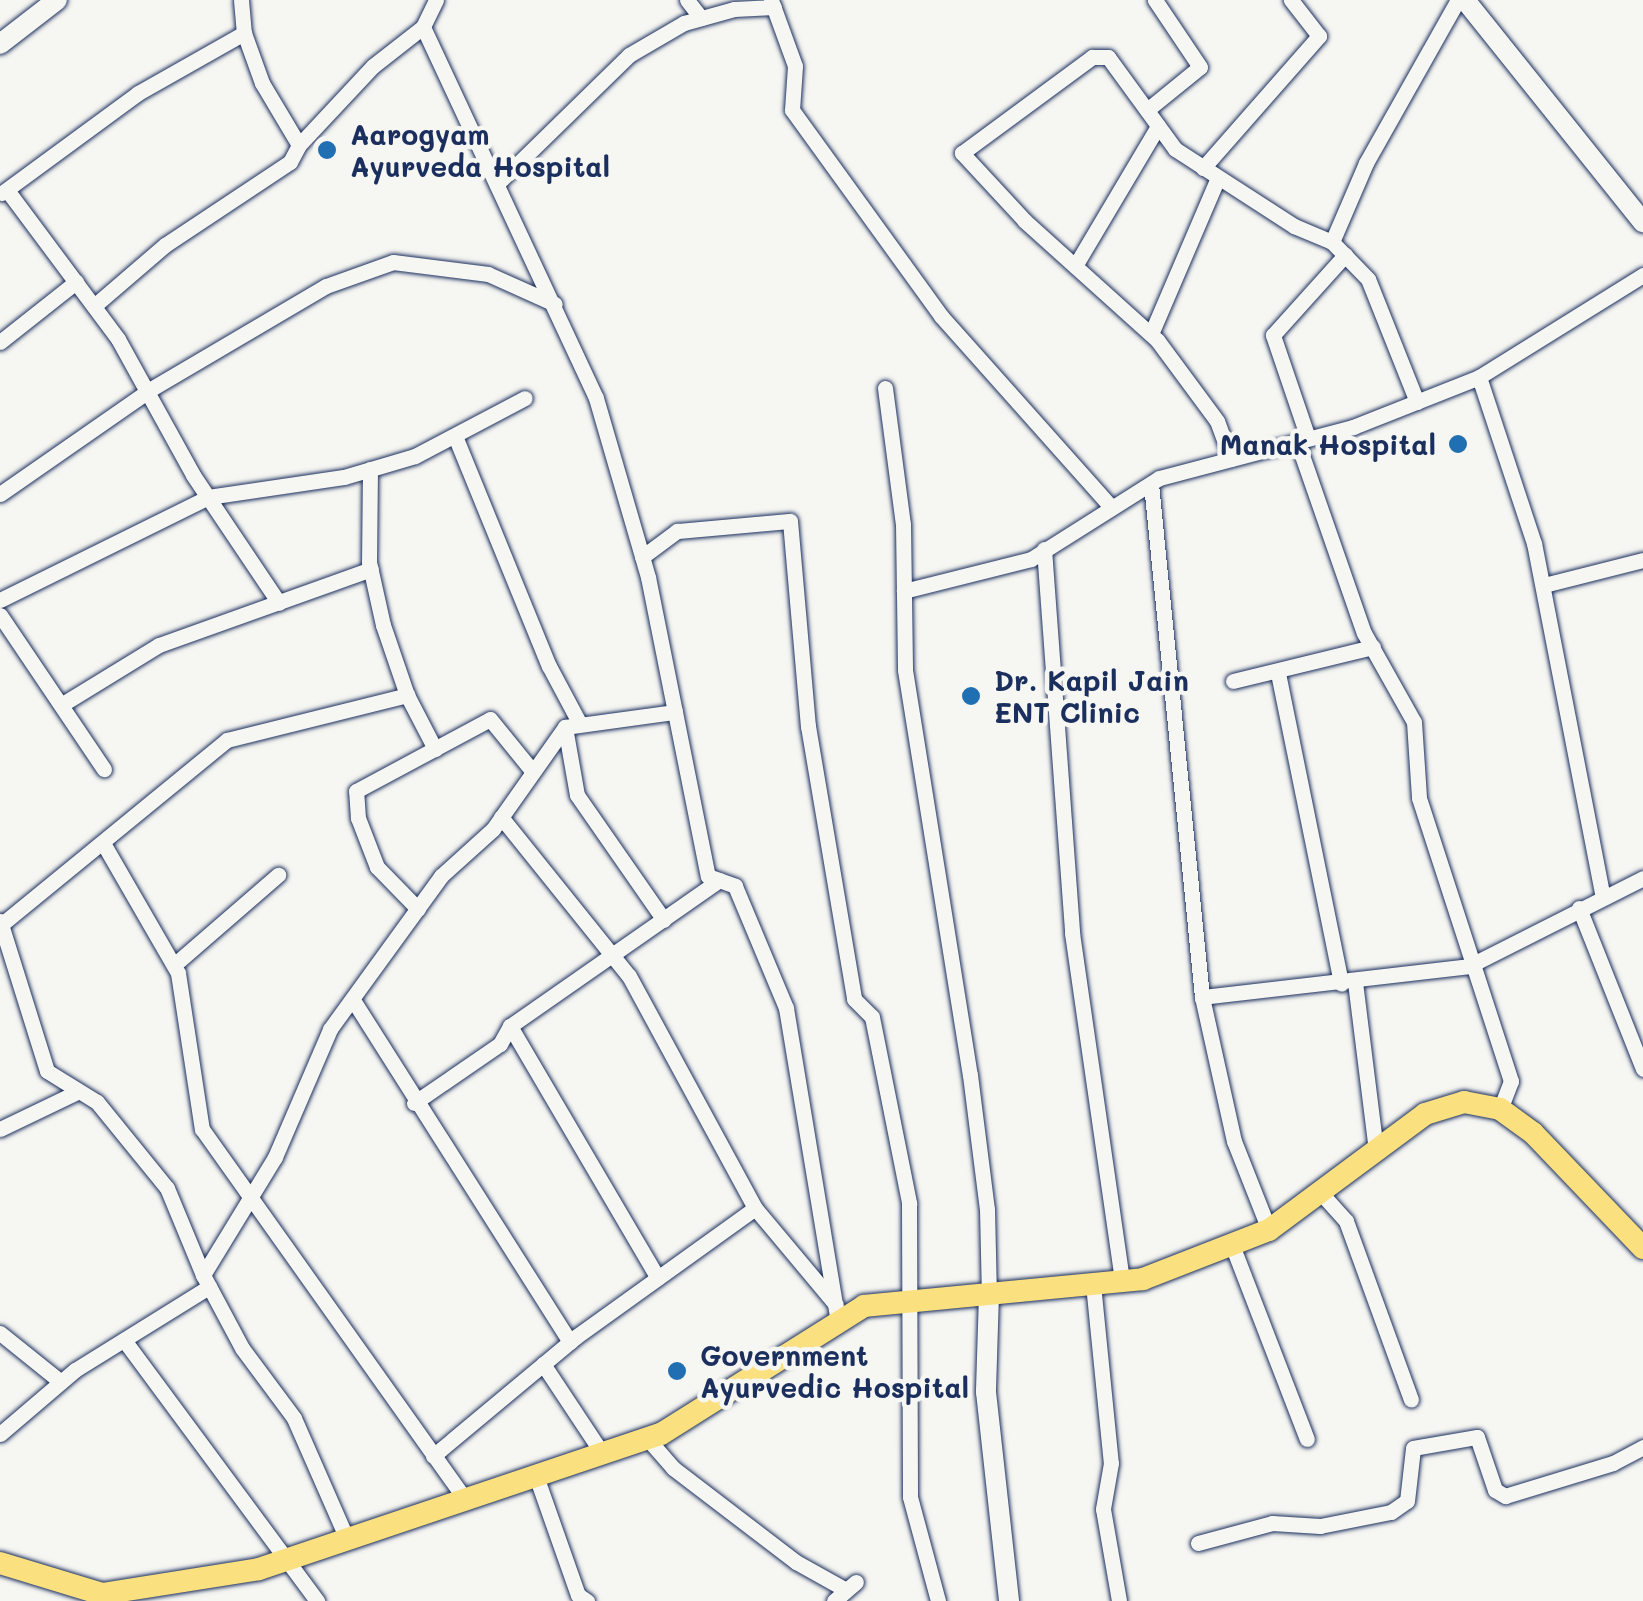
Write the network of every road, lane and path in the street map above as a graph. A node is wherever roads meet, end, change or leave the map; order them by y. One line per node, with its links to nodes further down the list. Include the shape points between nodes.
1 (58, 0): 12 (street)
2 (241, 0): 11 (street)
3 (436, 0): 10 (street)
4 (687, 0): 9 (street)
5 (1154, 0): 13 (street, via 1200,67)
6 (1291, 0): 16 (street, via 1319,36)
7 (1461, 0): 20 (street); 21 (street, via 1366,162)
8 (773, 4): 9 (street); 42 (street, via 795,66 792,110 941,316)
9 (701, 18): 18 (street, via 629,55)
10 (423, 27): 15 (street, via 373,66); 18 (street)
11 (244, 32): 15 (street, via 262,83); 19 (street, via 138,93)
12 (0, 44)
13 (1146, 110): 14 (street); 23 (street, via 1108,57 1092,56 962,153)
14 (1158, 126): 16 (street, via 1175,150); 23 (street)
15 (300, 146): 27 (street, via 290,162 165,245)
16 (1203, 168): 17 (street)
17 (1218, 178): 21 (street); 28 (street)
18 (499, 182): 26 (street)
19 (4, 192): 25 (street)
20 (1643, 222)
21 (1332, 242): 22 (street)
22 (1345, 255): 34 (street, via 1368,278); 36 (street, via 1273,335)
23 (1075, 266): 28 (street)
24 (1643, 275): 30 (street)
25 (76, 282): 27 (street); 29 (street)
26 (555, 304): 32 (street, via 488,274 394,262 326,286); 44 (street, via 596,398)
27 (94, 306): 32 (street)
28 (1150, 334): 37 (street, via 1218,421)
29 (0, 342)
30 (1479, 377): 34 (street); 47 (street)
31 (885, 388): 48 (street, via 903,524)
32 (151, 389): 40 (street); 41 (street)
33 (525, 398): 35 (street)
34 (1417, 402): 36 (street)
35 (455, 436): 38 (street); 58 (street)
36 (1303, 440): 37 (street); 52 (street)
37 (1231, 459): 39 (street)
38 (370, 469): 41 (street); 46 (street)
39 (1151, 484): 42 (street); 76 (street)
40 (0, 494)
41 (208, 497): 49 (street); 50 (street)
42 (1110, 506): 43 (street)
43 (1044, 549): 48 (street, via 1000,570); 93 (street, via 1072,933)
44 (642, 557): 57 (street); 96 (street, via 678,531 790,522 808,726 854,999 872,1017 909,1203)
45 (1643, 560): 47 (street)
46 (371, 569): 50 (street); 55 (street)
47 (1544, 585): 67 (street)
48 (904, 591): 95 (street, via 905,670 970,1075 987,1209)
49 (0, 600)
50 (279, 603): 56 (street, via 159,645)
51 (0, 615): 56 (street)
52 (1373, 647): 53 (street); 74 (street, via 1414,722 1419,798)
53 (1278, 673): 54 (street); 75 (street)
54 (1234, 681)
55 (407, 695): 59 (street); 63 (street, via 227,740)
56 (61, 705): 60 (street)
57 (675, 712): 58 (street); 66 (street, via 708,876)
58 (573, 726): 61 (street); 70 (street, via 576,795)
59 (435, 748): 61 (street, via 490,719); 69 (street, via 356,791 358,818 377,867)
60 (104, 769)
61 (533, 772): 62 (street)
62 (501, 817): 69 (street, via 441,876); 72 (street)
63 (102, 843): 71 (street); 73 (street)
64 (278, 874): 73 (street)
65 (1643, 878): 67 (street)
66 (720, 880): 70 (street); 97 (street, via 735,886 786,1008)
67 (1603, 897): 68 (street)
68 (1579, 908): 74 (street); 79 (street)
69 (418, 909): 77 (street)
70 (664, 920): 72 (street)
71 (1, 922): 80 (street, via 47,1071)
72 (613, 955): 78 (street); 87 (street)
73 (174, 965): 86 (street, via 202,1129)
74 (1469, 966): 75 (street); 82 (street, via 1511,1081)
75 (1348, 983): 76 (street); 84 (street)
76 (1202, 997): 88 (street, via 1229,1124)
77 (353, 1000): 81 (street); 86 (street, via 330,1029 275,1157)
78 (510, 1026): 81 (street, via 500,1044); 91 (street)
79 (1643, 1069)
80 (77, 1092): 83 (street); 92 (street, via 96,1102 167,1188)
81 (414, 1103): 100 (street)
82 (1500, 1109): 84 (main road, via 1464,1102 1425,1114); 90 (main road, via 1533,1133)
83 (0, 1129)
84 (1376, 1150): 85 (main road)
85 (1320, 1192): 88 (main road); 103 (street, via 1346,1221)
86 (251, 1196): 92 (street); 109 (street)
87 (755, 1208): 91 (street); 97 (street)
88 (1269, 1230): 89 (main road)
89 (1232, 1244): 93 (main road); 106 (street)
90 (1643, 1248)
91 (658, 1278): 100 (street)
92 (206, 1281): 99 (street); 112 (street, via 242,1348 294,1418)
93 (1122, 1281): 94 (main road)
94 (1093, 1284): 95 (main road); 121 (street, via 1112,1463 1103,1509)
95 (989, 1294): 96 (main road); 120 (street, via 986,1392)
96 (912, 1301): 97 (main road); 119 (street, via 910,1497)
97 (837, 1314): 105 (main road)
98 (0, 1332): 102 (street)
99 (124, 1340): 102 (street); 114 (street)
100 (570, 1342): 101 (street)
101 (544, 1364): 108 (street); 109 (street)
102 (62, 1382): 104 (street)
103 (1410, 1400)
104 (0, 1434)
105 (647, 1438): 108 (main road); 116 (street, via 673,1468)
106 (1307, 1439)
107 (1643, 1447): 113 (street, via 1613,1463 1505,1496 1495,1490 1477,1438 1449,1440 1412,1448 1407,1502 1391,1512 1320,1526 1272,1523)
108 (602, 1454): 110 (main road)
109 (433, 1456): 111 (street)
110 (536, 1476): 111 (main road); 118 (street, via 578,1595)
111 (466, 1500): 112 (main road)
112 (347, 1540): 114 (main road)
113 (1198, 1543)
114 (289, 1559): 115 (main road, via 102,1594); 117 (street)
115 (0, 1563)
116 (845, 1591)
117 (317, 1601)
118 (587, 1601)
119 (938, 1601)
120 (1009, 1601)
121 (1119, 1601)

